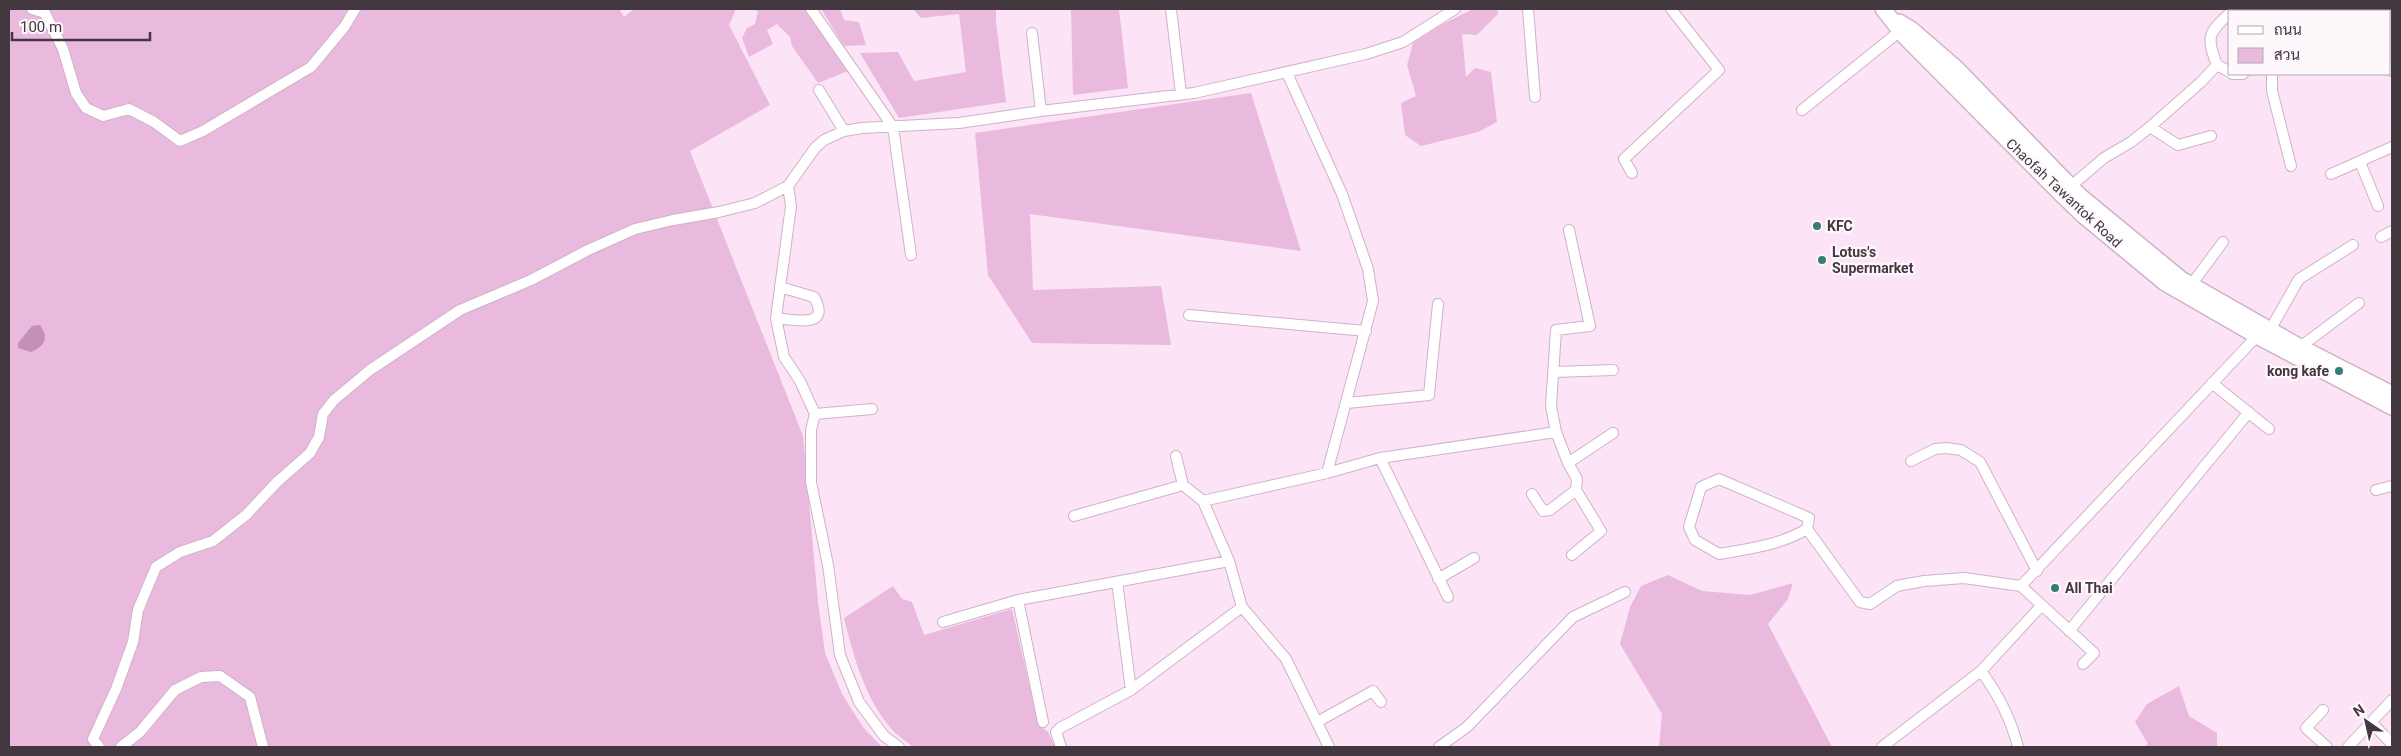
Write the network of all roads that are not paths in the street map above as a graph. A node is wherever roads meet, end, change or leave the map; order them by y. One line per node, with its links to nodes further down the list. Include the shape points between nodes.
1 (32, 9): 2 (street, via 45,13 63,49 76,93 86,108 103,116 129,109 180,141 203,131 311,67)
2 (355, 9)
3 (811, 9): 21 (street)
4 (1171, 9): 16 (street)
5 (1455, 9): 13 (street, via 1403,42)
6 (1528, 9): 17 (street)
7 (1671, 9): 27 (street, via 1718,70 1624,159)
8 (2228, 14): 11 (street, via 2214,28 2209,45)
9 (1892, 20): 18 (street); 30 (main road, Chaofah Tawantok Road, via 1912,30 1956,68); 45 (main road, Chaofah Tawantok Road, via 2084,216 2165,283)
10 (1032, 33): 19 (street)
11 (2217, 64): 12 (street); 20 (street)
12 (2228, 71)
13 (1286, 73): 16 (street); 44 (street, via 1342,194 1368,269 1373,301)
14 (2272, 75): 26 (street, via 2272,91)
15 (819, 90): 22 (street)
16 (1181, 94): 19 (street)
17 (1535, 97)
18 (1802, 110)
19 (1041, 111): 21 (street, via 959,123)
20 (2150, 127): 23 (street, via 2178,145); 30 (street, via 2104,158)
21 (893, 128): 22 (street); 37 (street)
22 (844, 131): 29 (street, via 814,148)
23 (2211, 136)
24 (2392, 147): 25 (street)
25 (2360, 162): 28 (street); 31 (street)
26 (2291, 166)
27 (1632, 173)
28 (2331, 174)
29 (788, 186): 39 (street, via 791,206); 96 (street, via 755,203 627,232 531,280 460,310 370,370 334,400 323,414 319,436 310,453 246,515 213,541 180,552 156,567 138,610 133,642 116,689 93,739)
30 (2071, 186): 38 (main road, Chaofah Tawantok Road, via 2181,280)
31 (2378, 206)
32 (1569, 230): 48 (street, via 1590,326 1556,330)
33 (2392, 231): 34 (street)
34 (2381, 237)
35 (2223, 242): 38 (street)
36 (2353, 245): 45 (street, via 2299,279)
37 (912, 255)
38 (2191, 285): 45 (main road, Chaofah Tawantok Road)
39 (780, 286): 43 (street); 43 (street, via 814,297 819,313 808,321)
40 (2359, 303): 46 (street)
41 (1438, 304): 51 (street, via 1429,395)
42 (1189, 315): 44 (street)
43 (776, 318): 55 (street, via 784,357 800,381)
44 (1366, 331): 51 (street)
45 (2263, 333): 46 (main road, Chaofah Tawantok Road); 49 (street); 52 (main road, Chaofah Tawantok Road)
46 (2300, 347): 50 (main road, Chaofah Tawantok Road)
47 (1613, 370): 48 (street)
48 (1554, 372): 57 (street, via 1550,406)
49 (2212, 383): 54 (street); 75 (street)
50 (2392, 394)
51 (1346, 402): 63 (street)
52 (2392, 407)
53 (872, 409): 55 (street)
54 (2249, 412): 56 (street); 85 (street)
55 (815, 414): 99 (street, via 811,430 811,482 828,565 840,655 859,702 884,736)
56 (2269, 429)
57 (1556, 432): 60 (street); 62 (street)
58 (1613, 433): 62 (street)
59 (1176, 456): 64 (street)
60 (1380, 458): 63 (street); 76 (street)
61 (1911, 461): 75 (street, via 1935,449 1946,448 1961,450 1980,462)
62 (1568, 463): 66 (street, via 1577,479)
63 (1327, 473): 69 (street)
64 (1183, 485): 69 (street); 70 (street)
65 (2392, 486): 67 (street)
66 (1576, 490): 68 (street, via 1550,510 1543,511); 72 (street, via 1601,531)
67 (2376, 490)
68 (1532, 494)
69 (1203, 501): 74 (street)
70 (1074, 516)
71 (1807, 530): 71 (street, via 1809,518 1718,479 1701,487 1689,527 1695,540 1719,554 1791,539); 78 (street, via 1864,604 1870,604 1897,586 1924,581 1964,578)
72 (1572, 555)
73 (1474, 558): 76 (street)
74 (1229, 561): 77 (street); 83 (street)
75 (2037, 570): 78 (street)
76 (1438, 579): 80 (street)
77 (1117, 582): 81 (street); 88 (street)
78 (2022, 586): 82 (street)
79 (1625, 592): 102 (street, via 1573,617 1467,727)
80 (1448, 598)
81 (1018, 600): 84 (street); 92 (street)
82 (2041, 606): 85 (street); 87 (street)
83 (1242, 607): 88 (street); 93 (street, via 1286,659)
84 (943, 622)
85 (2070, 631): 86 (street, via 2094,653)
86 (2083, 664)
87 (1981, 671): 103 (street); 104 (street, via 1995,690)
88 (1131, 690): 100 (street, via 1060,728 1056,732)
89 (2392, 700): 94 (street)
90 (1382, 702): 93 (street, via 1373,691)
91 (2323, 710): 105 (street, via 2306,728)
92 (1043, 722)
93 (1317, 722): 101 (street)
94 (2372, 722): 95 (street); 106 (street)
95 (2392, 744)
96 (99, 747)
97 (121, 747): 98 (street, via 140,732 175,690 201,677 220,676 250,697)
98 (264, 747)
99 (899, 747)
100 (1061, 747)
101 (1329, 747)
102 (1438, 747)
103 (1882, 747)
104 (2018, 747)
105 (2327, 747)
106 (2348, 747)

